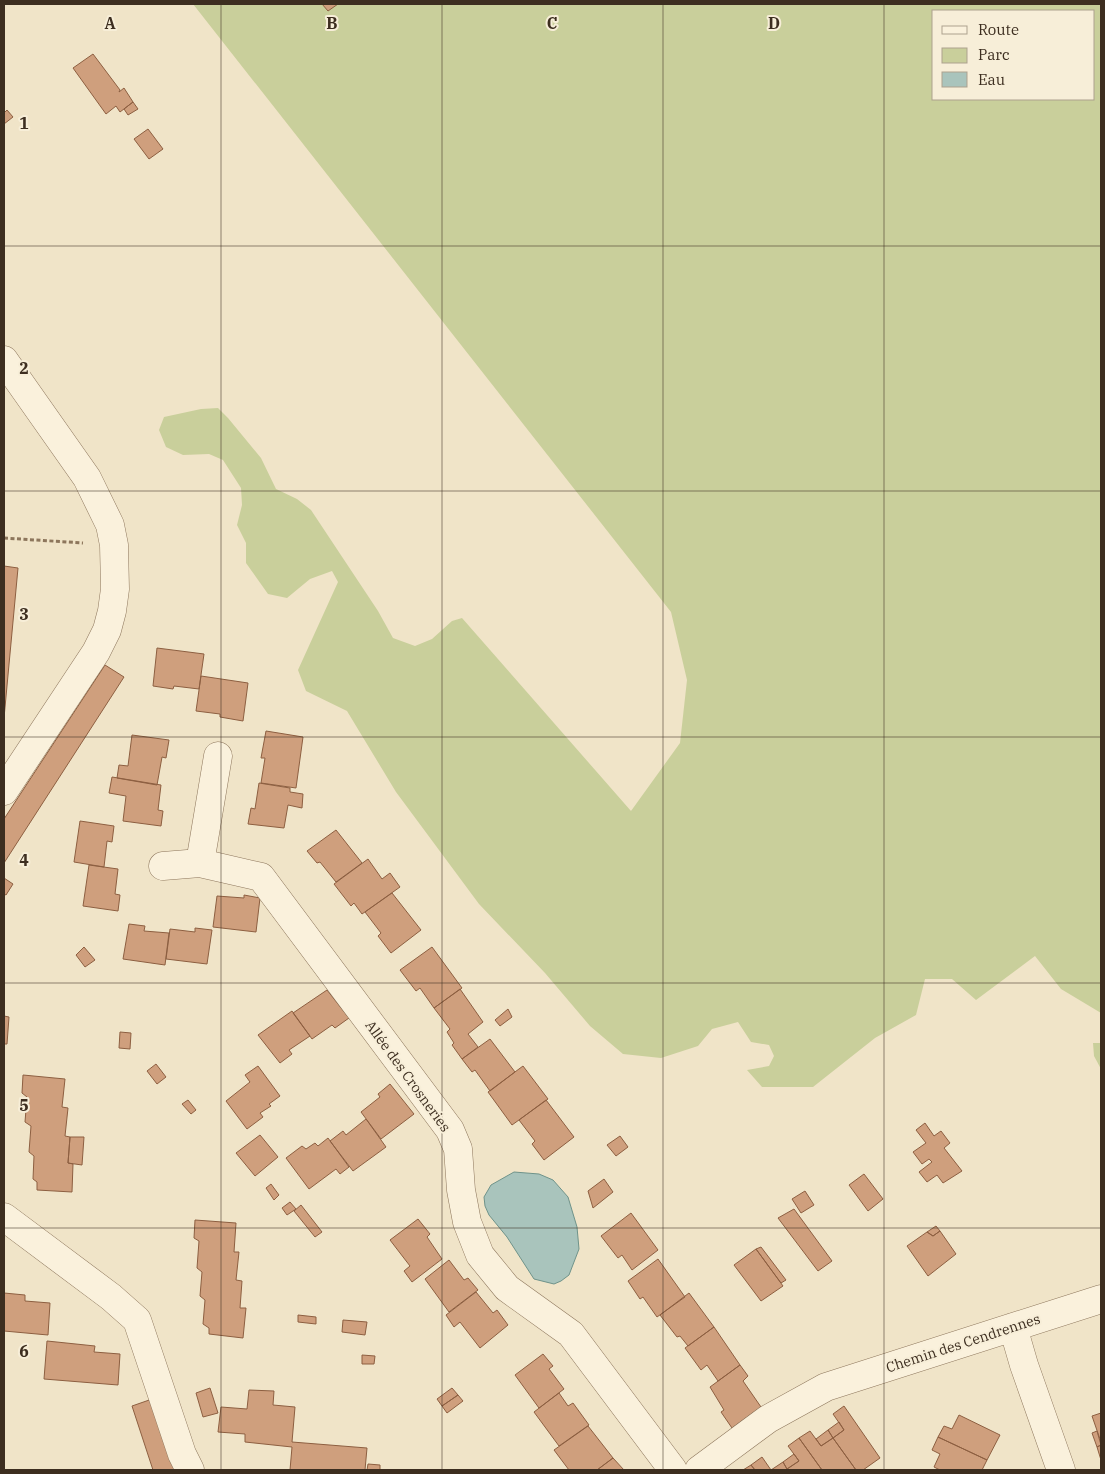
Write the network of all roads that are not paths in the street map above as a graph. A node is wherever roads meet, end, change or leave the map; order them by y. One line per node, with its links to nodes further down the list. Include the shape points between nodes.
1 (4, 360): 3 (street, via 87,478 110,526 115,588 107,630 96,652)
2 (218, 756): 4 (street)
3 (4, 790)
4 (200, 863): 5 (street, Allée des Crosneries); 10 (street, Allée des Crosneries, via 261,877 450,1130 458,1149 460,1190 467,1222 480,1255 507,1288 571,1334)
5 (163, 866)
6 (4, 1217): 9 (street, via 137,1320)
7 (1101, 1299): 8 (street, Chemin des Cendrennes)
8 (1013, 1327): 11 (street, Chemin des Cendrennes, via 826,1387 768,1420); 12 (street)
9 (190, 1470)
10 (673, 1470)
11 (699, 1470)
12 (1061, 1470)

